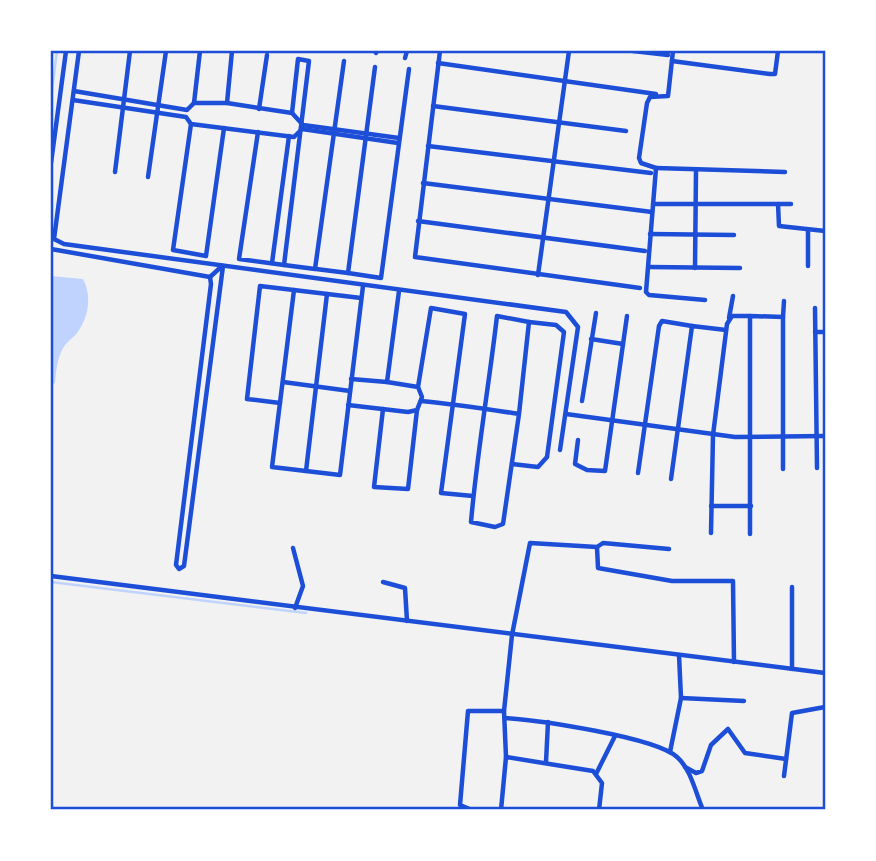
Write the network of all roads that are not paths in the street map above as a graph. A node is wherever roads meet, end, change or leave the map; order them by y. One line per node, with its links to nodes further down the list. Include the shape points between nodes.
1 (66, 51): 47 (street)
2 (79, 51): 21 (street)
3 (130, 51): 23 (street)
4 (166, 51): 28 (street)
5 (200, 51): 25 (street)
6 (232, 51): 26 (street)
7 (407, 51): 14 (street)
8 (440, 51): 17 (street)
9 (569, 51): 20 (street)
10 (633, 51): 12 (street)
11 (778, 51): 16 (street, via 775,74)
12 (671, 53): 16 (street)
13 (267, 55): 30 (street)
14 (405, 58)
15 (344, 61): 41 (street)
16 (672, 61): 22 (street, via 668,96)
17 (438, 63): 20 (street); 29 (street)
18 (375, 66): 43 (street)
19 (409, 69): 44 (street)
20 (564, 82): 22 (street); 35 (street)
21 (74, 91): 23 (street); 24 (street)
22 (661, 95): 48 (street, via 650,97 647,103 639,158)
23 (124, 98): 27 (street); 28 (street)
24 (73, 100): 27 (street); 68 (street)
25 (194, 103): 26 (street); 31 (street)
26 (227, 103): 30 (street)
27 (121, 106): 32 (street); 50 (street)
28 (158, 106): 31 (street); 32 (street)
29 (433, 106): 35 (street); 45 (street)
30 (259, 109): 33 (street)
31 (187, 110): 34 (street)
32 (158, 113): 34 (street); 53 (street)
33 (292, 113): 37 (street); 37 (street, via 298,59 309,61)
34 (186, 117): 36 (street)
35 (559, 123): 39 (street); 46 (street)
36 (191, 124): 38 (street); 38 (street, via 173,250 206,256)
37 (302, 127): 41 (street); 42 (street); 72 (street)
38 (223, 128): 40 (street)
39 (626, 131)
40 (258, 132): 42 (street); 71 (street, via 240,259)
41 (334, 132): 43 (street); 78 (street)
42 (289, 136): 71 (street)
43 (365, 136): 44 (street); 79 (street)
44 (399, 141): 79 (street, via 381,278)
45 (428, 146): 46 (street); 54 (street)
46 (553, 161): 51 (street); 55 (street)
47 (51, 163)
48 (656, 168): 49 (street); 57 (street)
49 (696, 171): 52 (street); 56 (street)
50 (115, 172)
51 (651, 173)
52 (785, 173)
53 (148, 177)
54 (423, 183): 55 (street); 61 (street)
55 (548, 197): 60 (street); 65 (street)
56 (696, 203): 57 (street); 58 (street); 66 (street)
57 (653, 204): 60 (street)
58 (779, 204): 59 (street); 62 (street, via 779,226)
59 (791, 204)
60 (652, 212): 64 (street)
61 (418, 221): 65 (street); 80 (street, via 416,258)
62 (808, 230): 63 (street); 74 (street)
63 (825, 231)
64 (650, 234): 66 (street); 75 (street)
65 (543, 235): 70 (street); 80 (street)
66 (697, 235): 67 (street); 76 (street)
67 (734, 235)
68 (52, 240): 73 (street)
69 (51, 249): 81 (street)
70 (645, 251)
71 (272, 263): 72 (street)
72 (284, 265): 78 (street)
73 (223, 266): 81 (street); 81 (street, via 184,566 179,569); 82 (street)
74 (808, 266)
75 (649, 267): 76 (street); 89 (street, via 649,295)
76 (695, 268): 77 (street)
77 (740, 268)
78 (316, 269): 79 (street)
79 (348, 273)
80 (538, 275): 83 (street)
81 (209, 276)
82 (363, 286): 85 (street); 88 (street)
83 (640, 288)
84 (294, 290): 86 (street); 105 (street); 112 (street, via 260,286 247,399)
85 (399, 291): 106 (street); 118 (street, via 566,312 578,327)
86 (327, 294): 88 (street); 107 (street)
87 (733, 296): 96 (street)
88 (361, 298): 104 (street)
89 (705, 300)
90 (784, 301): 95 (street)
91 (815, 308): 100 (street)
92 (596, 313): 102 (street)
93 (627, 316): 103 (street)
94 (750, 316): 95 (street); 96 (street); 126 (street)
95 (783, 317): 127 (street)
96 (729, 318): 99 (street)
97 (529, 322): 116 (street, via 497,316); 119 (street); 130 (street, via 556,326 564,332 547,457 538,467)
98 (692, 326): 99 (street); 121 (street, via 662,321 659,326); 122 (street)
99 (726, 330): 123 (street)
100 (815, 332): 101 (street); 124 (street)
101 (825, 332)
102 (591, 339): 103 (street); 111 (street)
103 (623, 344): 120 (street)
104 (351, 379): 106 (street); 109 (street)
105 (283, 382): 107 (street); 112 (street)
106 (387, 382): 108 (street)
107 (316, 386): 109 (street); 133 (street)
108 (418, 387): 110 (street); 113 (street, via 431,308 465,314)
109 (350, 391): 114 (street)
110 (421, 401): 113 (street); 117 (street)
111 (582, 401)
112 (280, 403): 133 (street, via 272,467)
113 (452, 404): 116 (street); 136 (street, via 441,493)
114 (348, 405): 115 (street); 133 (street, via 340,475)
115 (383, 409): 117 (street); 117 (street, via 374,487 408,489)
116 (486, 409): 119 (street); 136 (street)
117 (417, 410)
118 (566, 414): 120 (street); 129 (street)
119 (519, 415): 130 (street)
120 (611, 421): 121 (street); 128 (street, via 605,471 575,464)
121 (645, 426): 122 (street); 134 (street)
122 (678, 431): 123 (street); 135 (street)
123 (713, 435): 126 (street); 137 (street)
124 (816, 436): 125 (street); 127 (street); 131 (street)
125 (825, 436)
126 (751, 437): 127 (street); 138 (street)
127 (783, 437): 132 (street)
128 (578, 440)
129 (560, 450)
130 (512, 464): 136 (street, via 503,524 471,522)
131 (817, 468)
132 (783, 469)
133 (306, 471)
134 (638, 473)
135 (671, 479)
136 (473, 496)
137 (712, 506): 138 (street); 139 (street)
138 (751, 506): 140 (street)
139 (711, 533)
140 (750, 534)
141 (597, 547): 143 (street, via 603,543); 149 (street, via 530,543); 151 (street, via 598,568 661,580 733,581)
142 (293, 548): 147 (street, via 303,586)
143 (669, 549)
144 (51, 576): 147 (street)
145 (383, 582): 148 (street, via 405,588)
146 (792, 587): 152 (street)
147 (295, 608): 148 (street)
148 (407, 621): 149 (street)
149 (512, 635): 150 (street); 157 (street)
150 (679, 655): 151 (street); 154 (street)
151 (734, 662): 152 (street)
152 (792, 669): 153 (street)
153 (825, 673)
154 (681, 698): 155 (street); 161 (street)
155 (744, 701)
156 (825, 707): 163 (street, via 793,712)
157 (504, 711): 158 (street); 168 (street, via 468,711 460,805)
158 (505, 718): 159 (street); 162 (street)
159 (548, 723): 160 (street); 164 (street)
160 (615, 736): 161 (street); 166 (street)
161 (670, 752): 165 (street)
162 (506, 757): 164 (street); 169 (street)
163 (786, 759): 165 (street, via 745,753 728,729 711,745 700,772); 167 (street)
164 (546, 762): 166 (street)
165 (684, 766): 171 (street)
166 (596, 774): 170 (street, via 602,789)
167 (784, 776)
168 (472, 810)
169 (501, 810)
170 (599, 810)
171 (703, 810)

